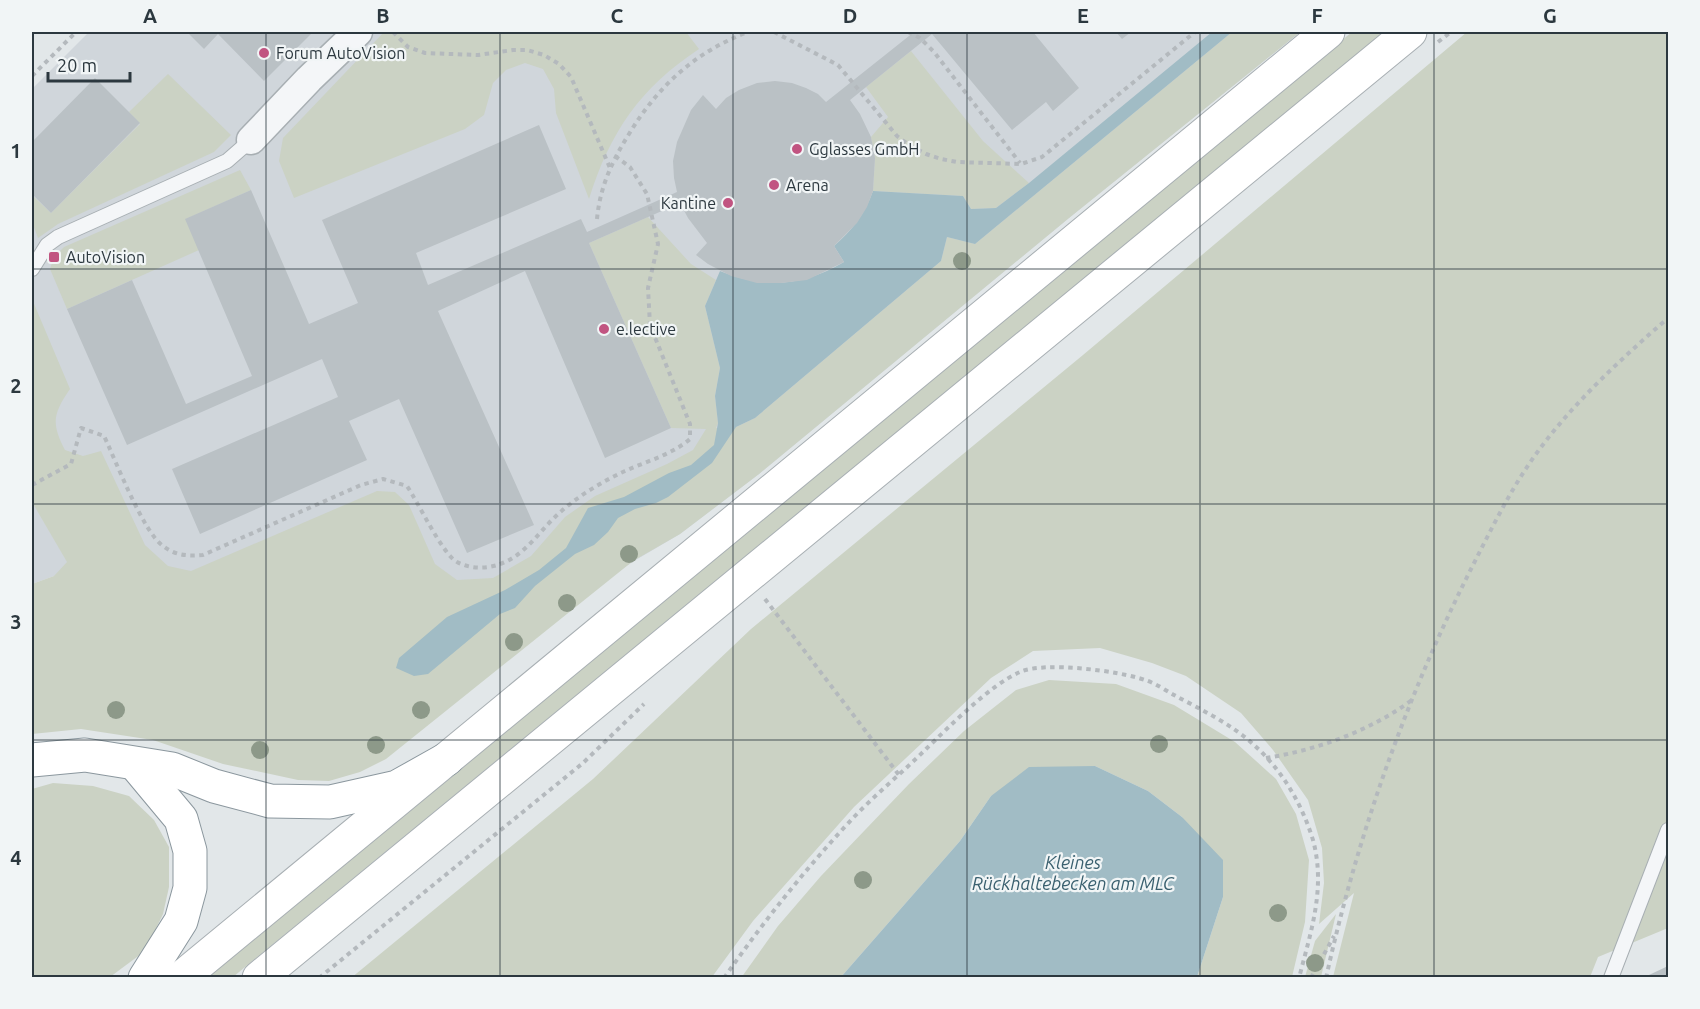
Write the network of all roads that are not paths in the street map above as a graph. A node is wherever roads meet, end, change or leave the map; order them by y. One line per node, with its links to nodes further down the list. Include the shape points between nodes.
1 (358, 32): 4 (street)
2 (1328, 32): 6 (main road)
3 (1410, 32): 12 (main road)
4 (251, 140): 5 (lane, via 227,161 58,237 47,245)
5 (32, 269)
6 (447, 759): 8 (main road, via 397,787 330,802 270,801 214,786 172,769); 11 (main road)
7 (32, 760): 8 (main road, via 85,755)
8 (136, 765): 10 (main road, via 181,819 190,851 190,888 182,921)
9 (1668, 830): 13 (lane)
10 (145, 978)
11 (181, 978)
12 (259, 978)
13 (1611, 978)

